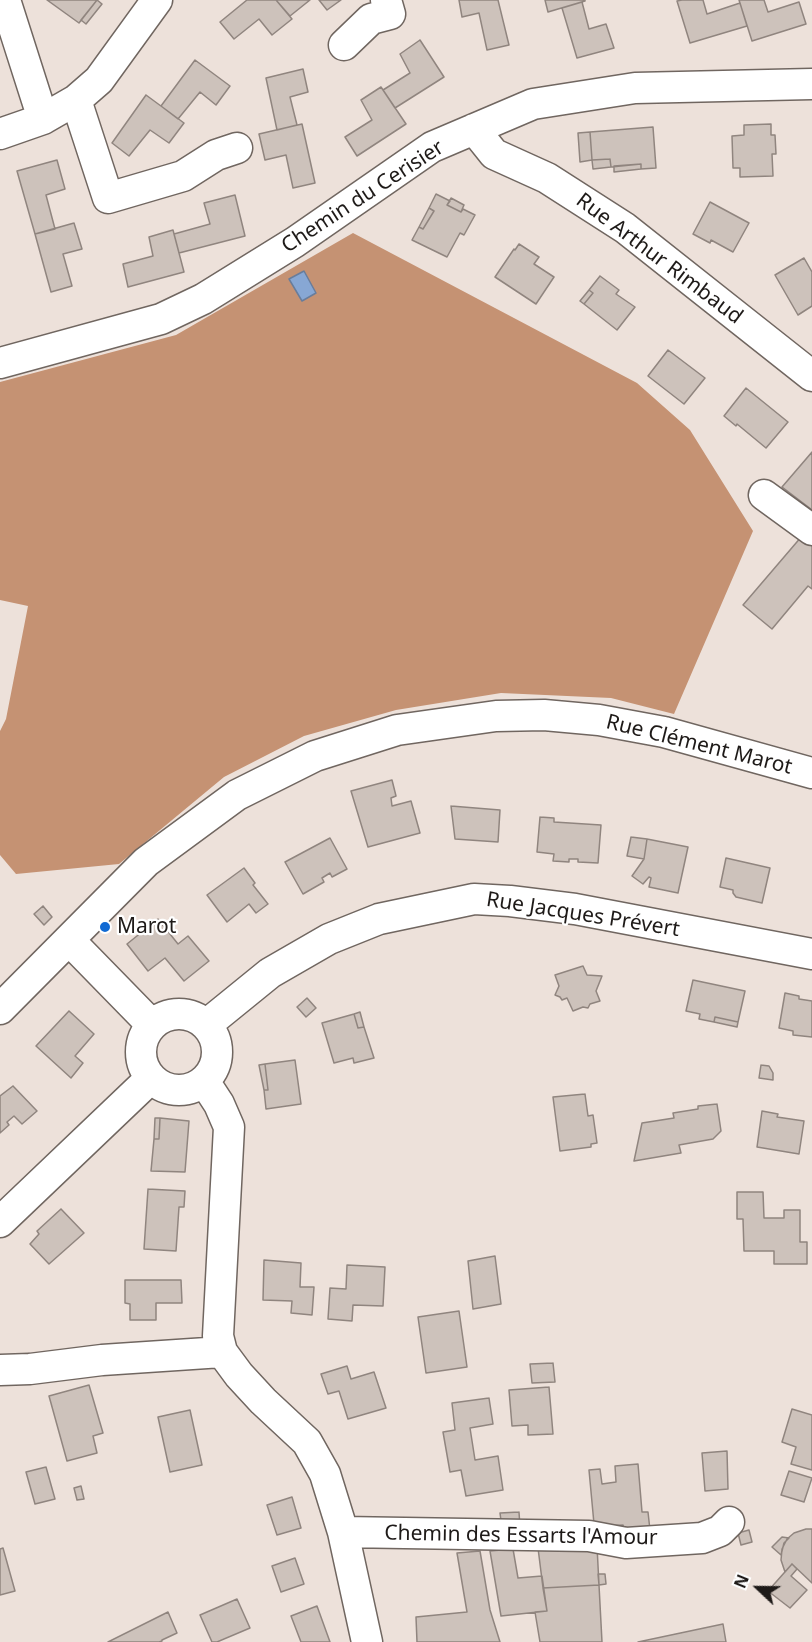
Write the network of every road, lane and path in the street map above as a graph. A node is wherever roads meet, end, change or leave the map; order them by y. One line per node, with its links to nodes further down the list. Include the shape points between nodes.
1 (4, 0): 7 (street)
2 (157, 0): 6 (street, via 99,80)
3 (386, 0): 4 (street, via 390,14 371,19)
4 (344, 45)
5 (812, 84): 8 (street, Chemin du Cerisier, via 635,88 533,104)
6 (76, 100): 7 (street); 10 (street, via 108,198 183,176 216,155)
7 (43, 119): 9 (street)
8 (474, 129): 11 (street, Chemin du Cerisier, via 432,147 295,242 203,299 162,319); 12 (street, Rue Arthur Rimbaud, via 494,154 547,177 625,228)
9 (0, 134)
10 (237, 148)
11 (0, 363)
12 (812, 376)
13 (764, 495): 14 (street)
14 (812, 530)
15 (812, 773): 16 (street, Rue Clément Marot, via 664,732 599,720 496,716 397,730 315,756 237,795 146,862)
16 (69, 940): 18 (street, Rue Clément Marot); 19 (street)
17 (812, 954): 20 (street, Rue Jacques Prévert, via 575,909 474,899 379,918 329,939 270,973)
18 (0, 1009)
19 (152, 1025): 20 (street, via 179,1013); 21 (street, via 140,1053)
20 (206, 1025): 22 (street, via 217,1053 214,1067)
21 (151, 1078): 22 (street, via 164,1088 178,1090 193,1088); 23 (street)
22 (204, 1081): 24 (street, via 229,1127 218,1336)
23 (0, 1222)
24 (222, 1352): 25 (street); 27 (street, via 263,1401 307,1442 326,1473)
25 (0, 1370)
26 (729, 1522): 27 (street, Chemin des Essarts l'Amour, via 720,1531 702,1538 626,1543 589,1536)
27 (344, 1532): 28 (street)
28 (367, 1642)

